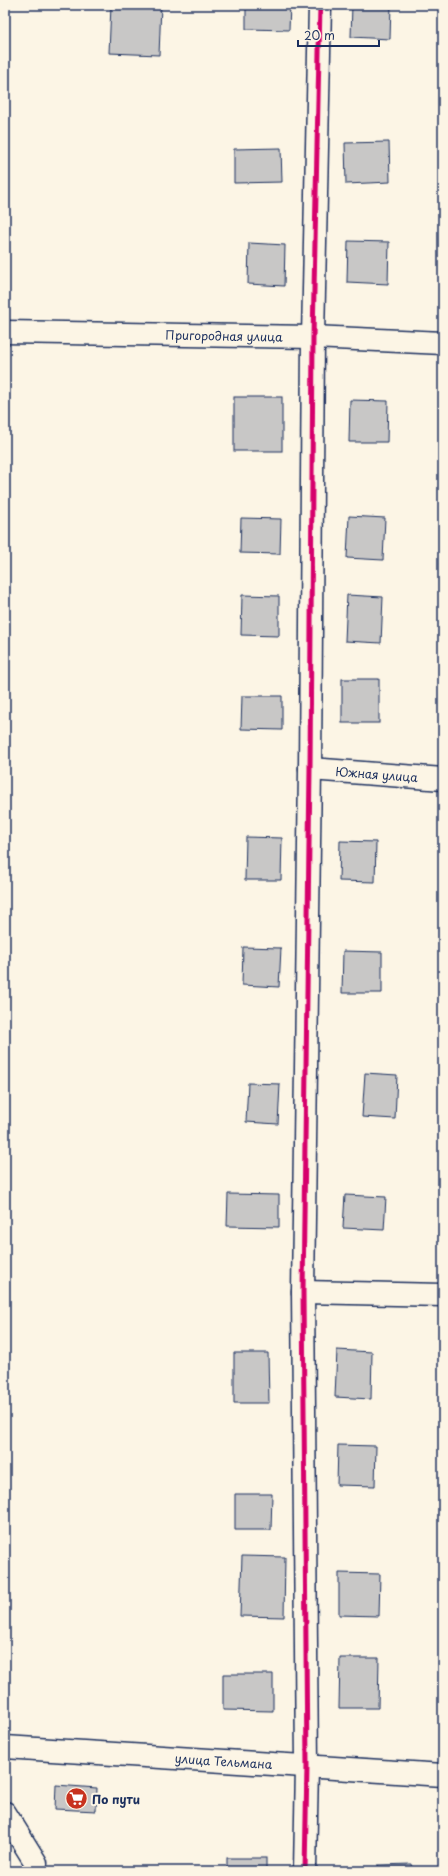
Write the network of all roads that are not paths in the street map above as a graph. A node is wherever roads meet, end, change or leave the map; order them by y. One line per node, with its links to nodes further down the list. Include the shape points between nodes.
1 (320, 5): 3 (street)
2 (5, 332): 3 (street, Пригородная улица)
3 (313, 337): 4 (street, Пригородная улица); 5 (street)
4 (443, 343)
5 (310, 769): 6 (street, Южная улица); 7 (street)
6 (443, 779)
7 (303, 1292): 8 (street); 10 (street)
8 (443, 1295)
9 (5, 1747): 10 (street, улица Тельмана)
10 (307, 1766): 11 (street, улица Тельмана); 14 (street)
11 (443, 1775)
12 (5, 1813): 13 (street, via 36,1863)
13 (35, 1871)
14 (305, 1871)

